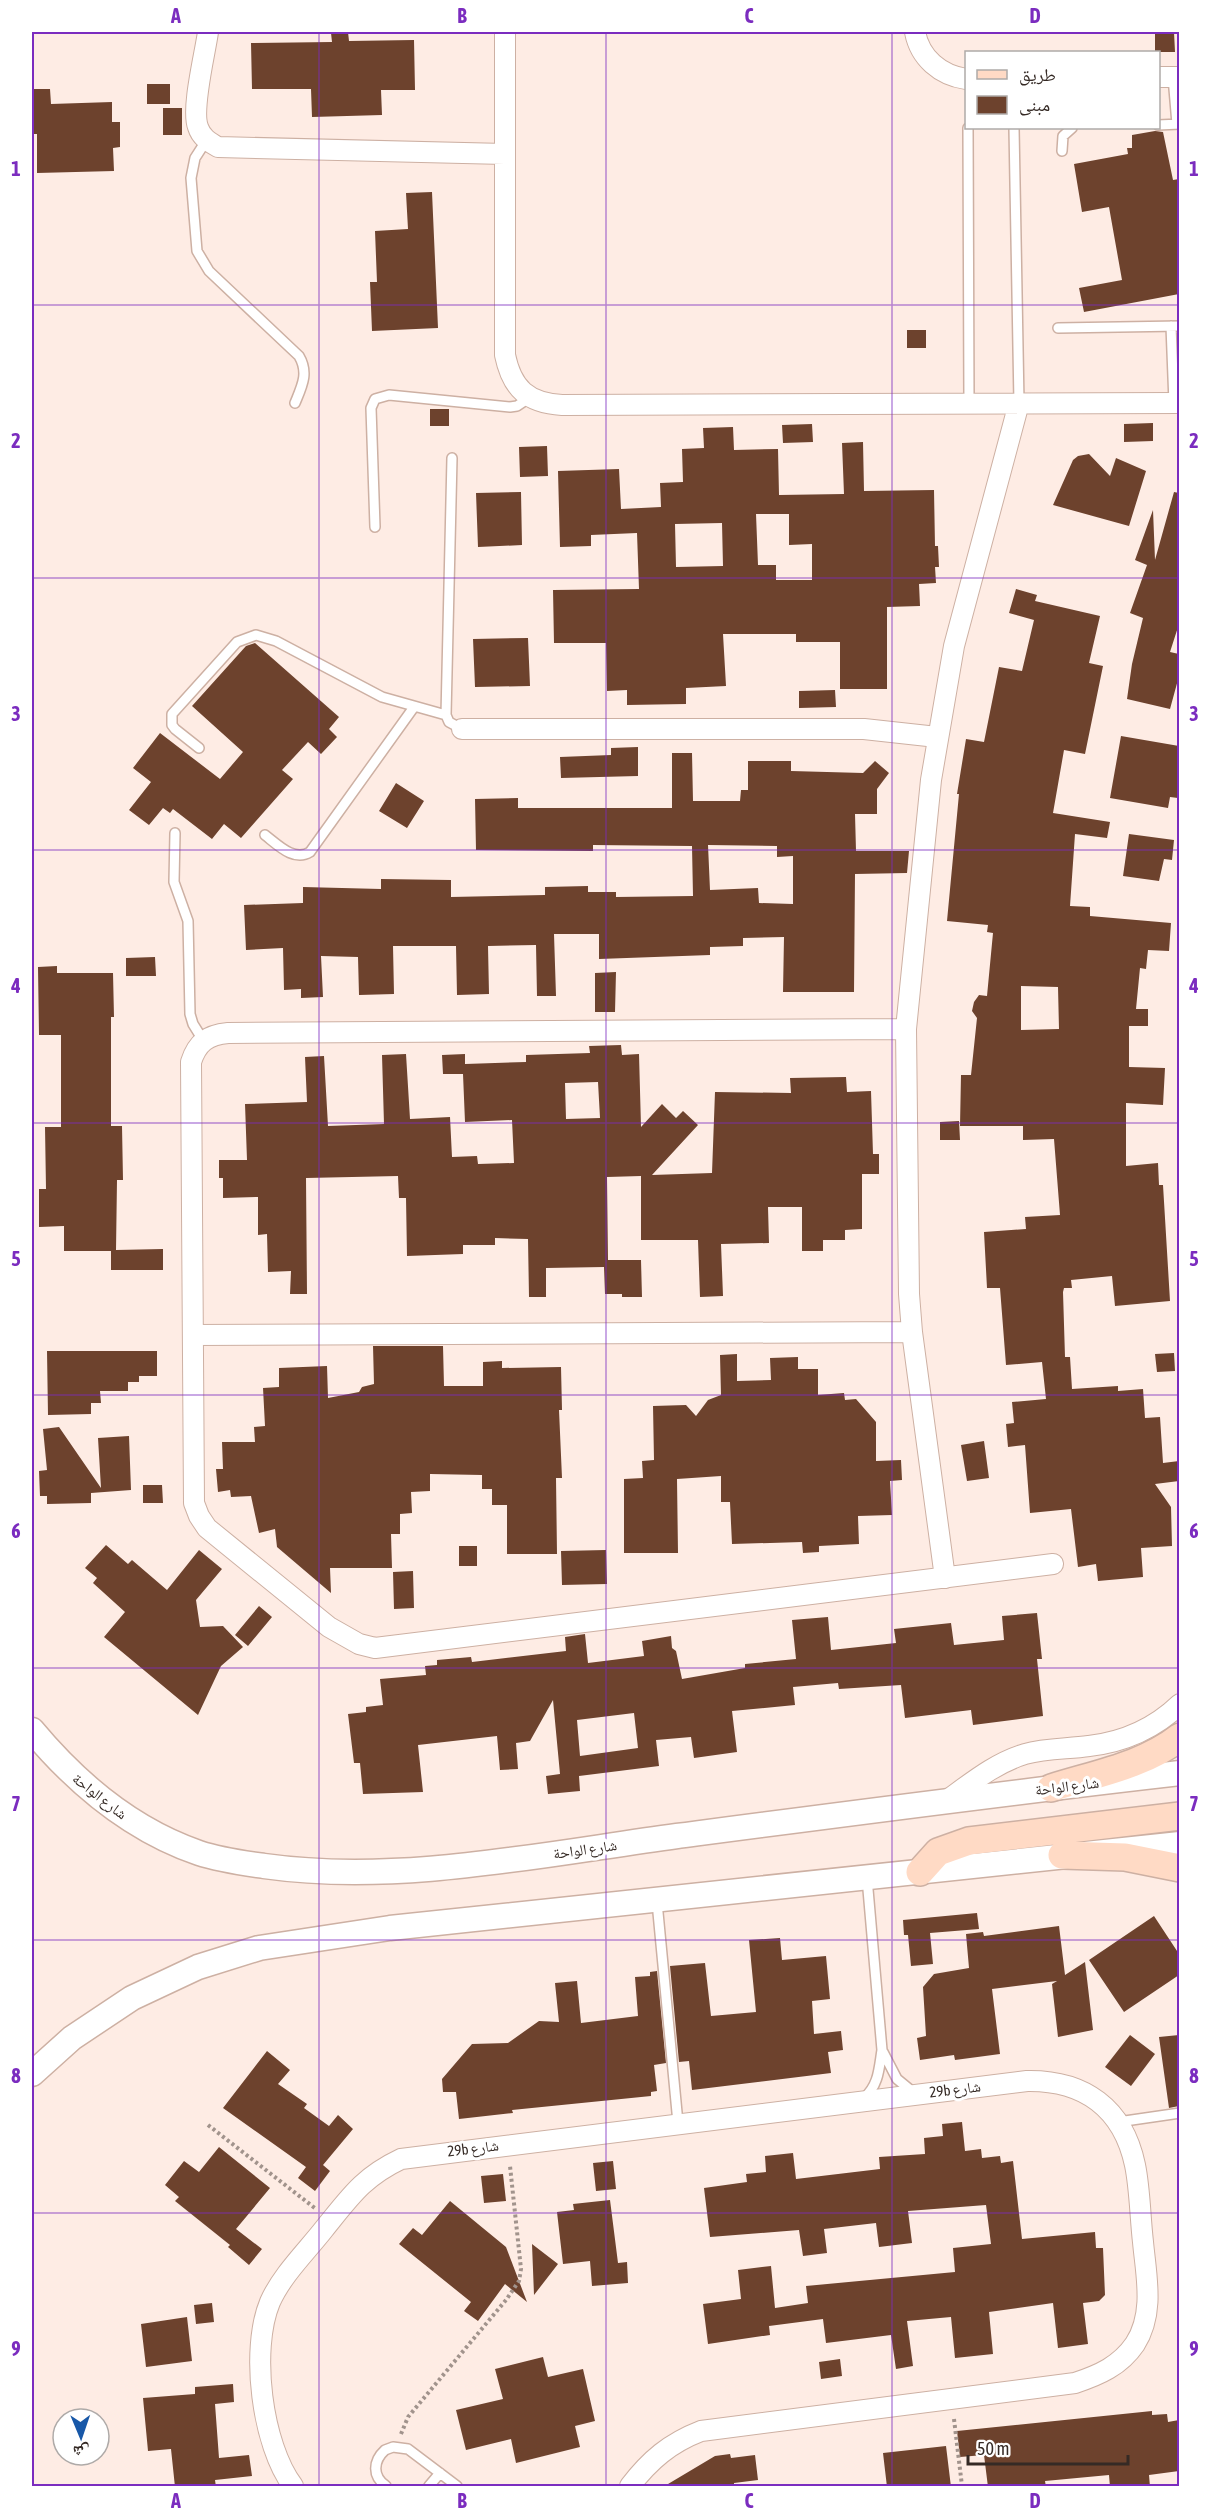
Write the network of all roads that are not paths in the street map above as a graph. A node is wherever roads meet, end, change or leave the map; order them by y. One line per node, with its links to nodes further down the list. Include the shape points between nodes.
1 (208, 32): 11 (street, via 196,114)
2 (505, 32): 13 (street)
3 (915, 32): 5 (street, via 926,58 939,70)
4 (1170, 77): 6 (lane)
5 (965, 79)
6 (1178, 124): 7 (lane)
7 (1160, 125)
8 (968, 129): 18 (lane)
9 (1014, 129): 19 (lane)
10 (1071, 129): 12 (lane, via 1063,136)
11 (206, 141): 13 (street, via 232,149); 17 (lane, via 195,158 191,178 196,251 209,271 299,356 305,372)
12 (1062, 151)
13 (505, 154): 16 (street, via 505,355 508,372)
14 (1175, 326): 15 (lane); 20 (lane)
15 (1058, 328)
16 (529, 398): 18 (street, via 562,405); 22 (lane, via 510,407 389,395 375,399 371,408)
17 (295, 403)
18 (969, 403): 19 (street)
19 (1019, 403): 20 (street); 26 (street, via 954,646)
20 (1177, 403)
21 (452, 458): 24 (lane)
22 (375, 527)
23 (414, 707): 24 (lane); 27 (lane, via 368,691 276,641 256,635 237,642 172,714 175,729); 29 (lane, via 310,852 293,855)
24 (446, 715): 25 (lane, via 455,727)
25 (462, 729): 26 (street, via 864,729)
26 (937, 737): 30 (street)
27 (199, 748)
28 (175, 833): 31 (lane, via 174,882 188,921 190,1014)
29 (265, 835)
30 (906, 1029): 31 (street, via 228,1033); 32 (street, via 907,1256)
31 (203, 1040): 33 (street, via 191,1062)
32 (912, 1332): 33 (street); 35 (street)
33 (193, 1335): 35 (street, via 192,1488 199,1516 218,1537 329,1627 359,1644 375,1648 394,1646)
34 (1053, 1564): 35 (street)
35 (945, 1578)
36 (1179, 1704): 41 (street, via 1165,1718 1116,1741 1012,1758)
37 (32, 1730): 41 (street, شارع الواحة, via 93,1793 144,1828 202,1854 285,1869 414,1870)
38 (1179, 1737): 40 (main road, via 1128,1766)
39 (1179, 1773): 40 (street, شارع الواحة)
40 (1051, 1788): 41 (street, شارع الواحة)
41 (946, 1801)
42 (1179, 1816): 46 (main road, via 969,1841 938,1852)
43 (1179, 1844): 44 (street)
44 (1062, 1855): 45 (main road, via 1125,1857); 46 (street)
45 (1179, 1868)
46 (920, 1872): 47 (street)
47 (867, 1878): 48 (street); 49 (lane)
48 (657, 1900): 50 (street, via 379,1929 232,1956 132,1998 72,2038); 55 (lane)
49 (882, 2050): 51 (lane, via 897,2079); 52 (lane, via 878,2077)
50 (32, 2074)
51 (916, 2094): 52 (street, 29b شارع); 54 (street, 29b شارع, via 1049,2080 1089,2094)
52 (860, 2101): 55 (street, 29b شارع)
53 (1179, 2113): 54 (lane)
54 (1118, 2122): 61 (street, 29b شارع, via 1135,2165 1148,2297 1145,2321 1135,2343 1112,2367 1075,2383 701,2430 658,2454)
55 (678, 2123): 57 (street, 29b شارع, via 401,2159 378,2170 359,2186 285,2278 270,2302 262,2331 260,2360 269,2438)
56 (440, 2473): 58 (lane, via 400,2446 385,2450 376,2462 377,2476); 59 (lane); 60 (lane)
57 (293, 2487)
58 (386, 2487)
59 (429, 2487)
60 (457, 2487)
61 (630, 2487)

